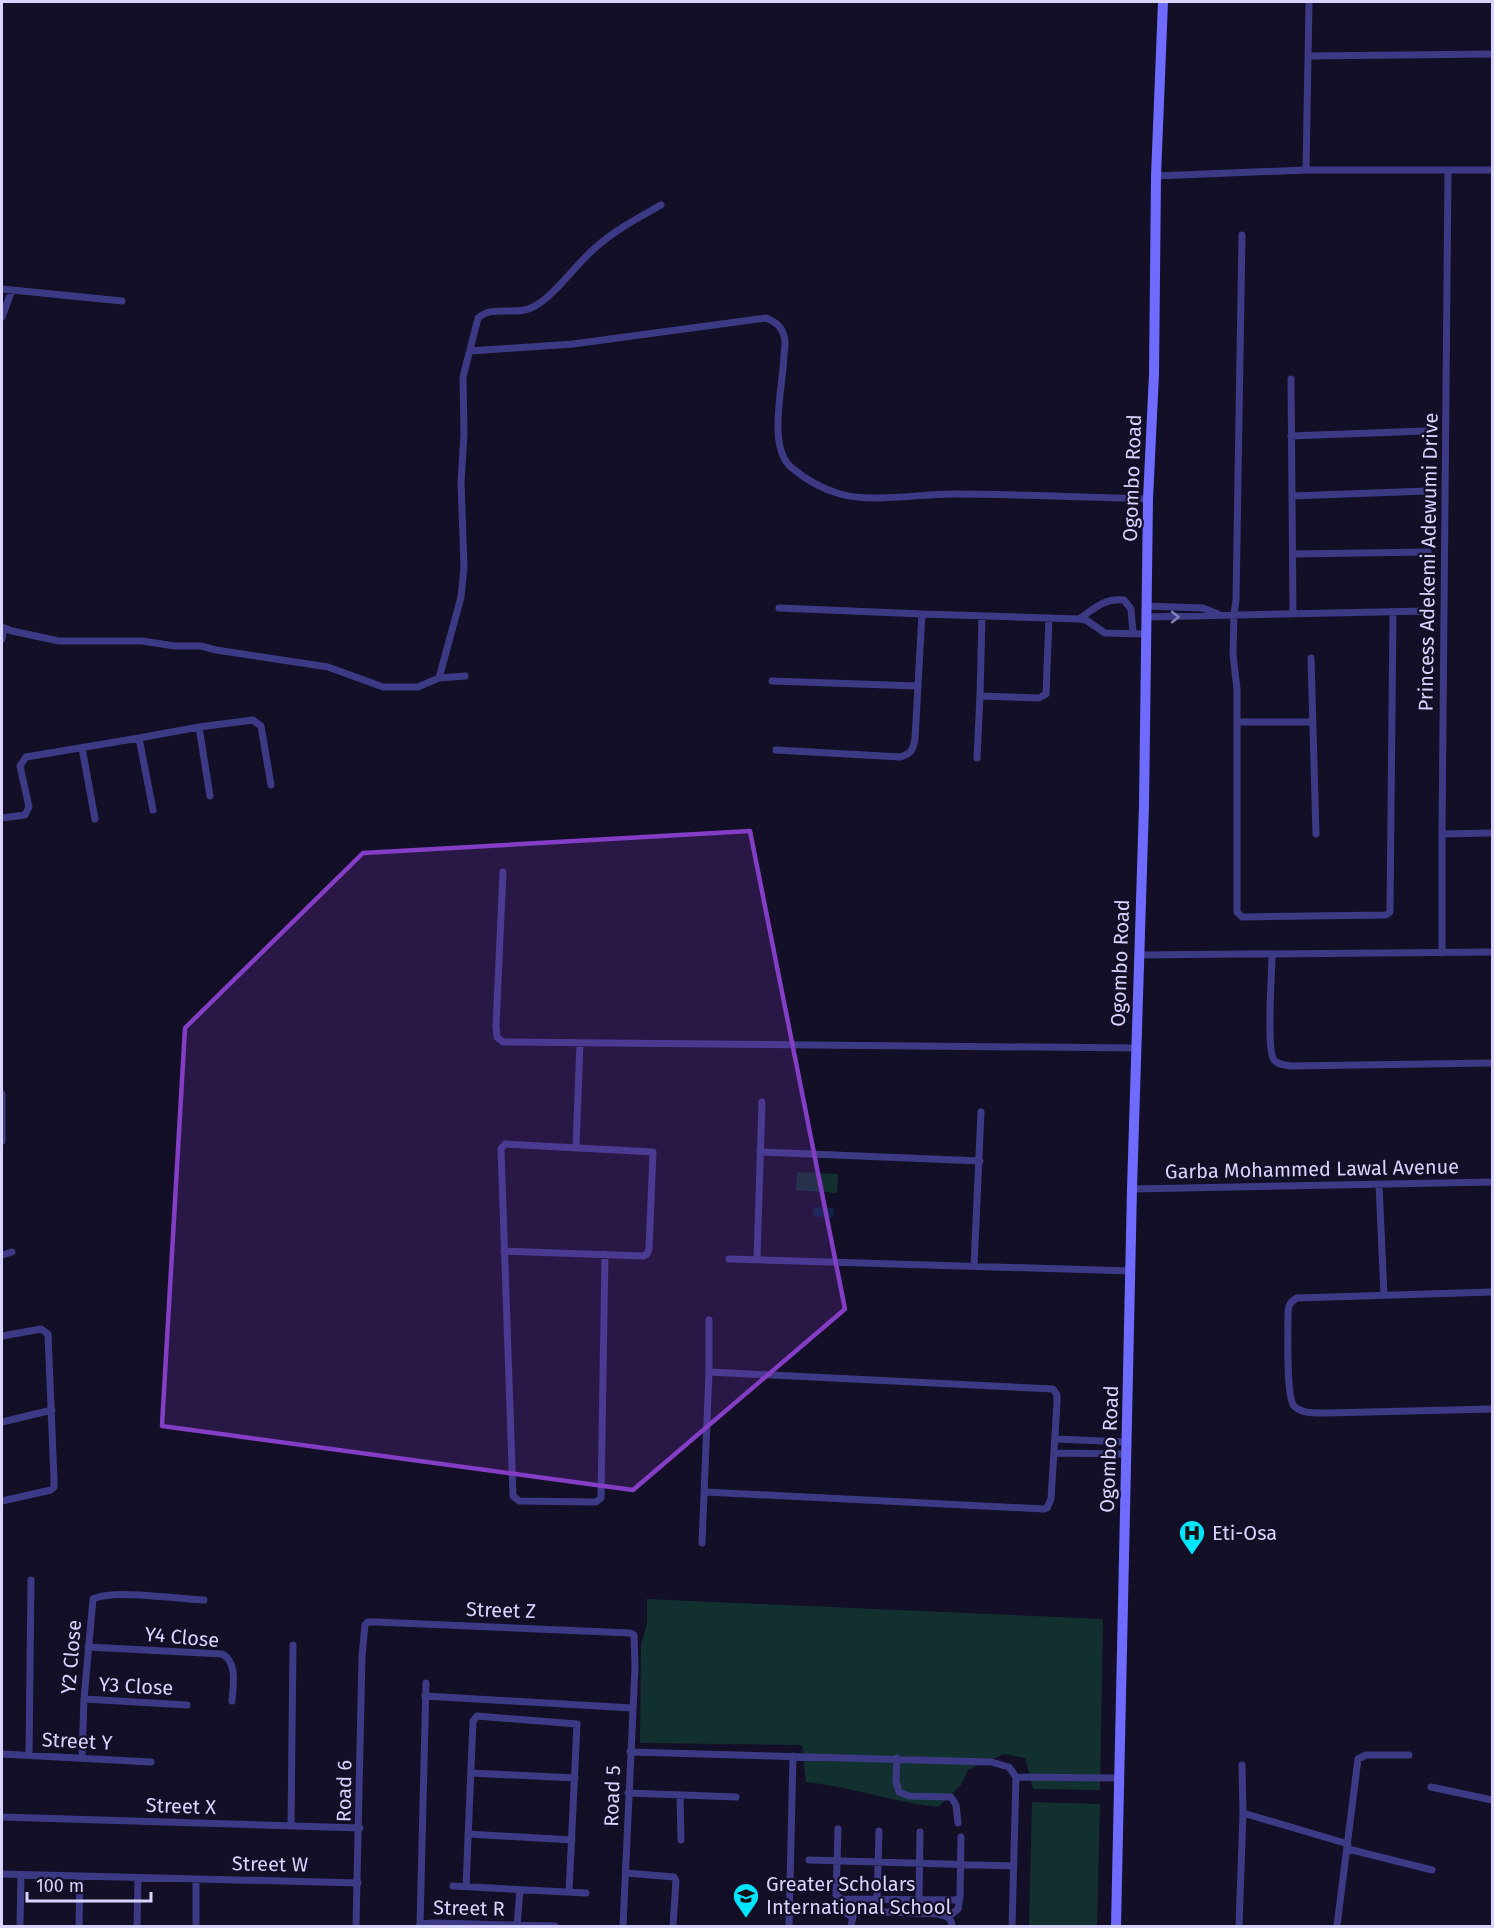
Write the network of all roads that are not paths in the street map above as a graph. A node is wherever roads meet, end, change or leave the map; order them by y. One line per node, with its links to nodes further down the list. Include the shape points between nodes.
1 (1163, 2): 8 (main road, Ogombo Road)
2 (1309, 2): 4 (street)
3 (1492, 54): 4 (street)
4 (1308, 56): 5 (street)
5 (1306, 170): 7 (street); 8 (street)
6 (1492, 170): 7 (street)
7 (1448, 171): 59 (street, Princess Adekemi Adewumi Drive)
8 (1156, 176): 21 (main road, Ogombo Road)
9 (661, 205): 15 (street, via 622,226 536,305 520,312 496,311 477,318)
10 (1242, 235): 29 (street)
11 (2, 289): 12 (street)
12 (12, 290): 13 (street); 14 (street)
13 (122, 301)
14 (2, 317)
15 (470, 351): 21 (street, via 573,344 766,318 773,320 785,337 778,417 784,458 822,486 840,494 867,497 951,494); 41 (street, via 463,377 464,567 461,597)
16 (1291, 380): 18 (street)
17 (1425, 431): 18 (street)
18 (1291, 436): 20 (street)
19 (1427, 491): 20 (street)
20 (1292, 496): 23 (street)
21 (1148, 499): 26 (main road, Ogombo Road)
22 (1428, 552): 23 (street)
23 (1293, 554): 30 (street)
24 (779, 608): 28 (street)
25 (1427, 611): 27 (street)
26 (1146, 612): 31 (street, one-way to 31); 31 (street, via 1203,608); 37 (main road, Ogombo Road)
27 (1393, 612): 30 (street); 45 (street, via 1388,914 1246,918 1238,915)
28 (921, 614): 32 (street); 43 (street)
29 (1234, 614): 30 (street); 31 (street); 45 (street)
30 (1293, 614)
31 (1220, 615)
32 (982, 616): 33 (street); 44 (street)
33 (1049, 618): 34 (street); 44 (street, via 1046,694 1039,698)
34 (1079, 620): 36 (street, via 1086,620 1105,633); 36 (street, via 1105,601 1124,600 1131,609)
35 (3, 627): 38 (street); 41 (street, via 58,640 201,645 328,667 383,687 418,687)
36 (1133, 634): 37 (street)
37 (1145, 634): 63 (main road, Ogombo Road)
38 (2, 639)
39 (1311, 658): 46 (street)
40 (465, 676): 41 (street)
41 (439, 678)
42 (772, 681): 43 (street)
43 (917, 686): 50 (street, via 915,739 909,755)
44 (980, 696): 51 (street)
45 (1238, 722): 46 (street)
46 (1312, 722): 58 (street)
47 (199, 727): 48 (street); 52 (street, via 256,721 261,726); 53 (street)
48 (139, 738): 49 (street); 54 (street)
49 (82, 748): 55 (street, via 26,757 20,766 27,811 25,815); 56 (street)
50 (776, 750)
51 (977, 758)
52 (271, 785)
53 (210, 796)
54 (153, 810)
55 (2, 818)
56 (95, 819)
57 (1492, 833): 59 (street)
58 (1316, 834)
59 (1442, 834): 62 (street, Princess Adekemi Adewumi Drive)
60 (503, 872): 65 (street, via 497,1037 503,1042)
61 (1492, 952): 62 (street)
62 (1442, 953): 64 (street)
63 (1138, 955): 64 (street); 66 (main road, Ogombo Road)
64 (1272, 955): 67 (street, via 1271,1041 1276,1062 1291,1066)
65 (580, 1044): 66 (street); 72 (street)
66 (1136, 1048): 77 (main road, Ogombo Road)
67 (1492, 1063)
68 (3, 1094): 71 (street)
69 (762, 1102): 73 (street)
70 (981, 1112): 74 (street)
71 (2, 1142)
72 (576, 1147): 78 (street, via 502,1146); 80 (street, via 651,1150 654,1154 647,1254)
73 (760, 1152): 74 (street); 83 (street)
74 (980, 1161): 84 (street)
75 (1492, 1182): 76 (street, Garba Mohammed Lawal Avenue)
76 (1379, 1185): 77 (street, Garba Mohammed Lawal Avenue); 87 (street)
77 (1132, 1189): 85 (main road, Ogombo Road)
78 (504, 1251): 80 (street); 80 (street, via 513,1496 519,1501 596,1502 601,1498)
79 (12, 1252): 81 (street)
80 (605, 1254)
81 (2, 1255)
82 (729, 1259): 83 (street)
83 (757, 1259): 84 (street)
84 (974, 1266): 85 (street)
85 (1131, 1271): 95 (main road, Ogombo Road)
86 (1492, 1292): 87 (street)
87 (1384, 1295): 91 (street, via 1292,1300 1288,1309 1289,1386 1294,1405 1304,1411 1327,1413)
88 (710, 1320): 90 (street)
89 (2, 1336): 92 (street, via 41,1329 48,1334)
90 (710, 1372): 94 (street, via 1053,1389 1057,1395); 98 (street)
91 (1492, 1409)
92 (52, 1410): 93 (street); 99 (street, via 54,1487 45,1493)
93 (2, 1422)
94 (1055, 1439): 95 (street); 96 (street)
95 (1127, 1442): 97 (main road, Ogombo Road)
96 (1054, 1453): 97 (street); 98 (street, via 1051,1499 1044,1509)
97 (1127, 1454): 125 (main road, Ogombo Road)
98 (705, 1492): 100 (street)
99 (2, 1501)
100 (702, 1544)
101 (31, 1580): 115 (street)
102 (204, 1600): 104 (street, Y2 Close, via 122,1595 93,1599)
103 (293, 1645): 134 (street)
104 (88, 1647): 109 (street, Y2 Close); 110 (street, Y4 Close, via 222,1654 232,1663)
105 (362, 1656): 106 (street, Street Z, via 368,1622 587,1630 634,1635); 135 (street, Road 6)
106 (634, 1667): 112 (street, Road 5)
107 (426, 1683): 108 (street)
108 (425, 1696): 112 (street); 175 (street)
109 (84, 1699): 111 (street, Y3 Close); 118 (street, Y2 Close)
110 (232, 1701)
111 (187, 1705)
112 (632, 1708): 113 (street, Road 5)
113 (630, 1752): 117 (street); 127 (street, Road 5)
114 (2, 1755): 115 (street, Street Y)
115 (29, 1755): 118 (street, Street Y)
116 (1409, 1755): 143 (street, via 1366,1755 1358,1759)
117 (793, 1756): 119 (street); 180 (street)
118 (82, 1757): 120 (street, Street Y)
119 (897, 1758): 123 (street, via 1001,1764); 133 (street, via 899,1792 909,1796 951,1797)
120 (151, 1762)
121 (1242, 1765): 131 (street)
122 (471, 1773): 124 (street); 124 (street, via 473,1721 477,1716 577,1724); 139 (street)
123 (1016, 1777): 125 (street); 149 (street)
124 (575, 1778): 141 (street)
125 (1119, 1778): 184 (main road, Ogombo Road)
126 (1431, 1787): 130 (street)
127 (628, 1793): 128 (street); 151 (street, Road 5)
128 (680, 1795): 129 (street); 142 (street)
129 (736, 1797)
130 (1492, 1800)
131 (1243, 1813): 143 (street); 185 (street)
132 (2, 1817): 134 (street, Street X)
133 (958, 1823)
134 (291, 1826): 135 (street, Street X)
135 (360, 1828): 157 (street, Road 6)
136 (838, 1829): 145 (street)
137 (879, 1831): 146 (street)
138 (920, 1832): 147 (street)
139 (468, 1834): 141 (street); 159 (street)
140 (962, 1838): 148 (street)
141 (572, 1840): 161 (street)
142 (681, 1840)
143 (1348, 1846): 150 (street); 186 (street)
144 (809, 1860): 145 (street)
145 (838, 1861): 146 (street); 164 (street, via 836,1895)
146 (878, 1862): 147 (street); 165 (street)
147 (919, 1863): 148 (street); 166 (street)
148 (961, 1864): 149 (street); 163 (street)
149 (1014, 1866): 183 (street)
150 (1432, 1870)
151 (626, 1873): 178 (street, Road 5); 179 (street, via 675,1878)
152 (2, 1874): 153 (street, Street W)
153 (21, 1875): 154 (street, Street W); 170 (street)
154 (80, 1877): 155 (street, Street W); 171 (street)
155 (138, 1878): 156 (street, Street W); 172 (street)
156 (196, 1879): 157 (street, Street W); 173 (street)
157 (358, 1883): 174 (street, Road 6)
158 (453, 1886): 159 (street)
159 (466, 1886): 160 (street)
160 (520, 1890): 161 (street); 176 (street)
161 (569, 1892): 162 (street)
162 (586, 1893)
163 (960, 1897): 166 (street); 168 (street, via 958,1909)
164 (841, 1899): 165 (street); 167 (street, via 840,1910)
165 (878, 1899): 166 (street)
166 (919, 1900)
167 (852, 1917): 168 (street, via 860,1911); 181 (street)
168 (948, 1917): 182 (street)
169 (466, 1925): 175 (street, Street R); 176 (street, Street R)
170 (20, 1926)
171 (79, 1926)
172 (137, 1926)
173 (196, 1926)
174 (356, 1926)
175 (420, 1926)
176 (518, 1926): 177 (street, Street R)
177 (555, 1926)
178 (623, 1926)
179 (673, 1926)
180 (789, 1926)
181 (851, 1926)
182 (952, 1926)
183 (1012, 1926)
184 (1116, 1926)
185 (1239, 1926)
186 (1337, 1926)

